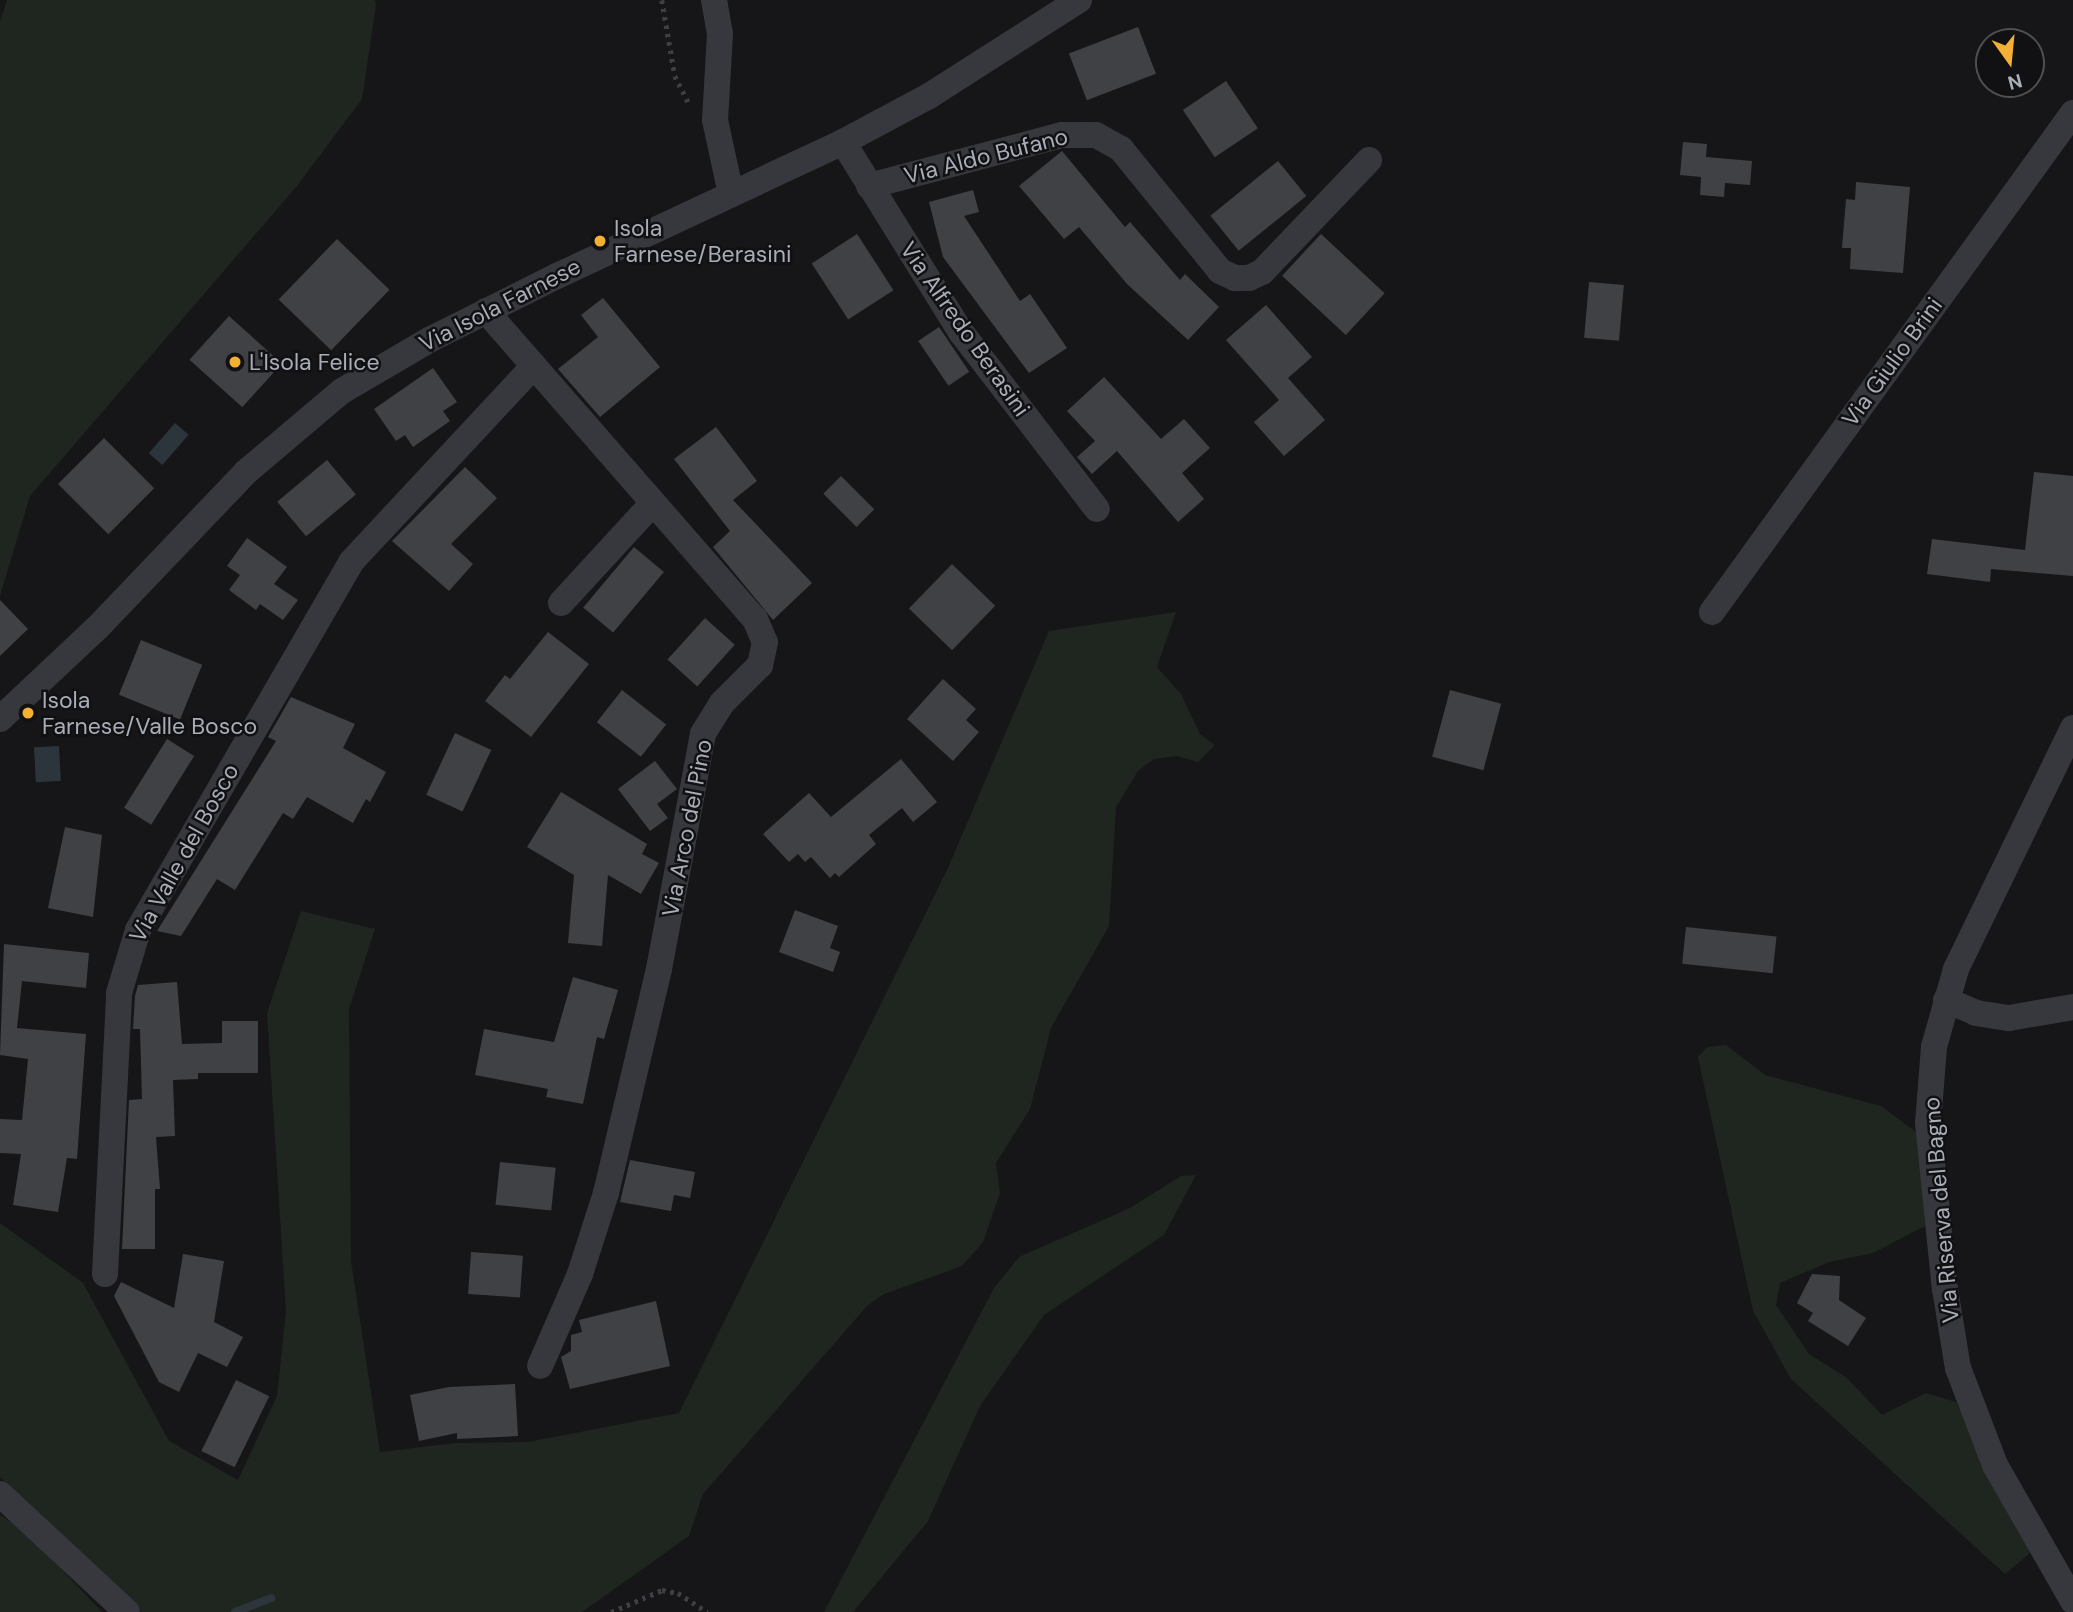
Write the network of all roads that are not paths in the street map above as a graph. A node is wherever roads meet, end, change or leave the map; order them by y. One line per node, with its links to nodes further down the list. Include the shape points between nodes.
1 (714, 0): 7 (street, via 720,34 715,120 719,156)
2 (1079, 0): 4 (street, Via Isola Farnese, via 929,96)
3 (2073, 113): 13 (street, Via Giulio Brini)
4 (843, 142): 6 (street, Via Alfredo Berasini); 7 (street, Via Isola Farnese)
5 (1369, 160): 6 (street, Via Aldo Bufano, via 1262,272 1249,278 1220,271 1121,149 1096,135 1062,135)
6 (869, 186): 11 (street, Via Alfredo Berasini, via 961,332)
7 (731, 194): 8 (street, Via Isola Farnese)
8 (486, 311): 9 (street, Via Arco del Pino); 14 (street, Via Isola Farnese, via 385,364 310,415 246,472 97,627)
9 (534, 366): 10 (street, Via Arco del Pino); 18 (street, Via Valle del Bosco, via 351,562 138,930 119,993)
10 (653, 503): 12 (street); 19 (street, Via Arco del Pino, via 755,619 765,651 760,665 722,703 703,734 667,932 606,1194 580,1274)
11 (1097, 509)
12 (561, 603)
13 (1712, 612)
14 (0, 719)
15 (2073, 728): 16 (street, Via Riserva del Bagno, via 1994,884)
16 (1946, 1000): 17 (street, via 1976,1013 2009,1018); 21 (street, Via Riserva del Bagno, via 1930,1067 1928,1123 1958,1368 1995,1465)
17 (2073, 1007)
18 (105, 1274)
19 (540, 1366)
20 (0, 1494): 22 (street)
21 (2073, 1601)
22 (127, 1612)

